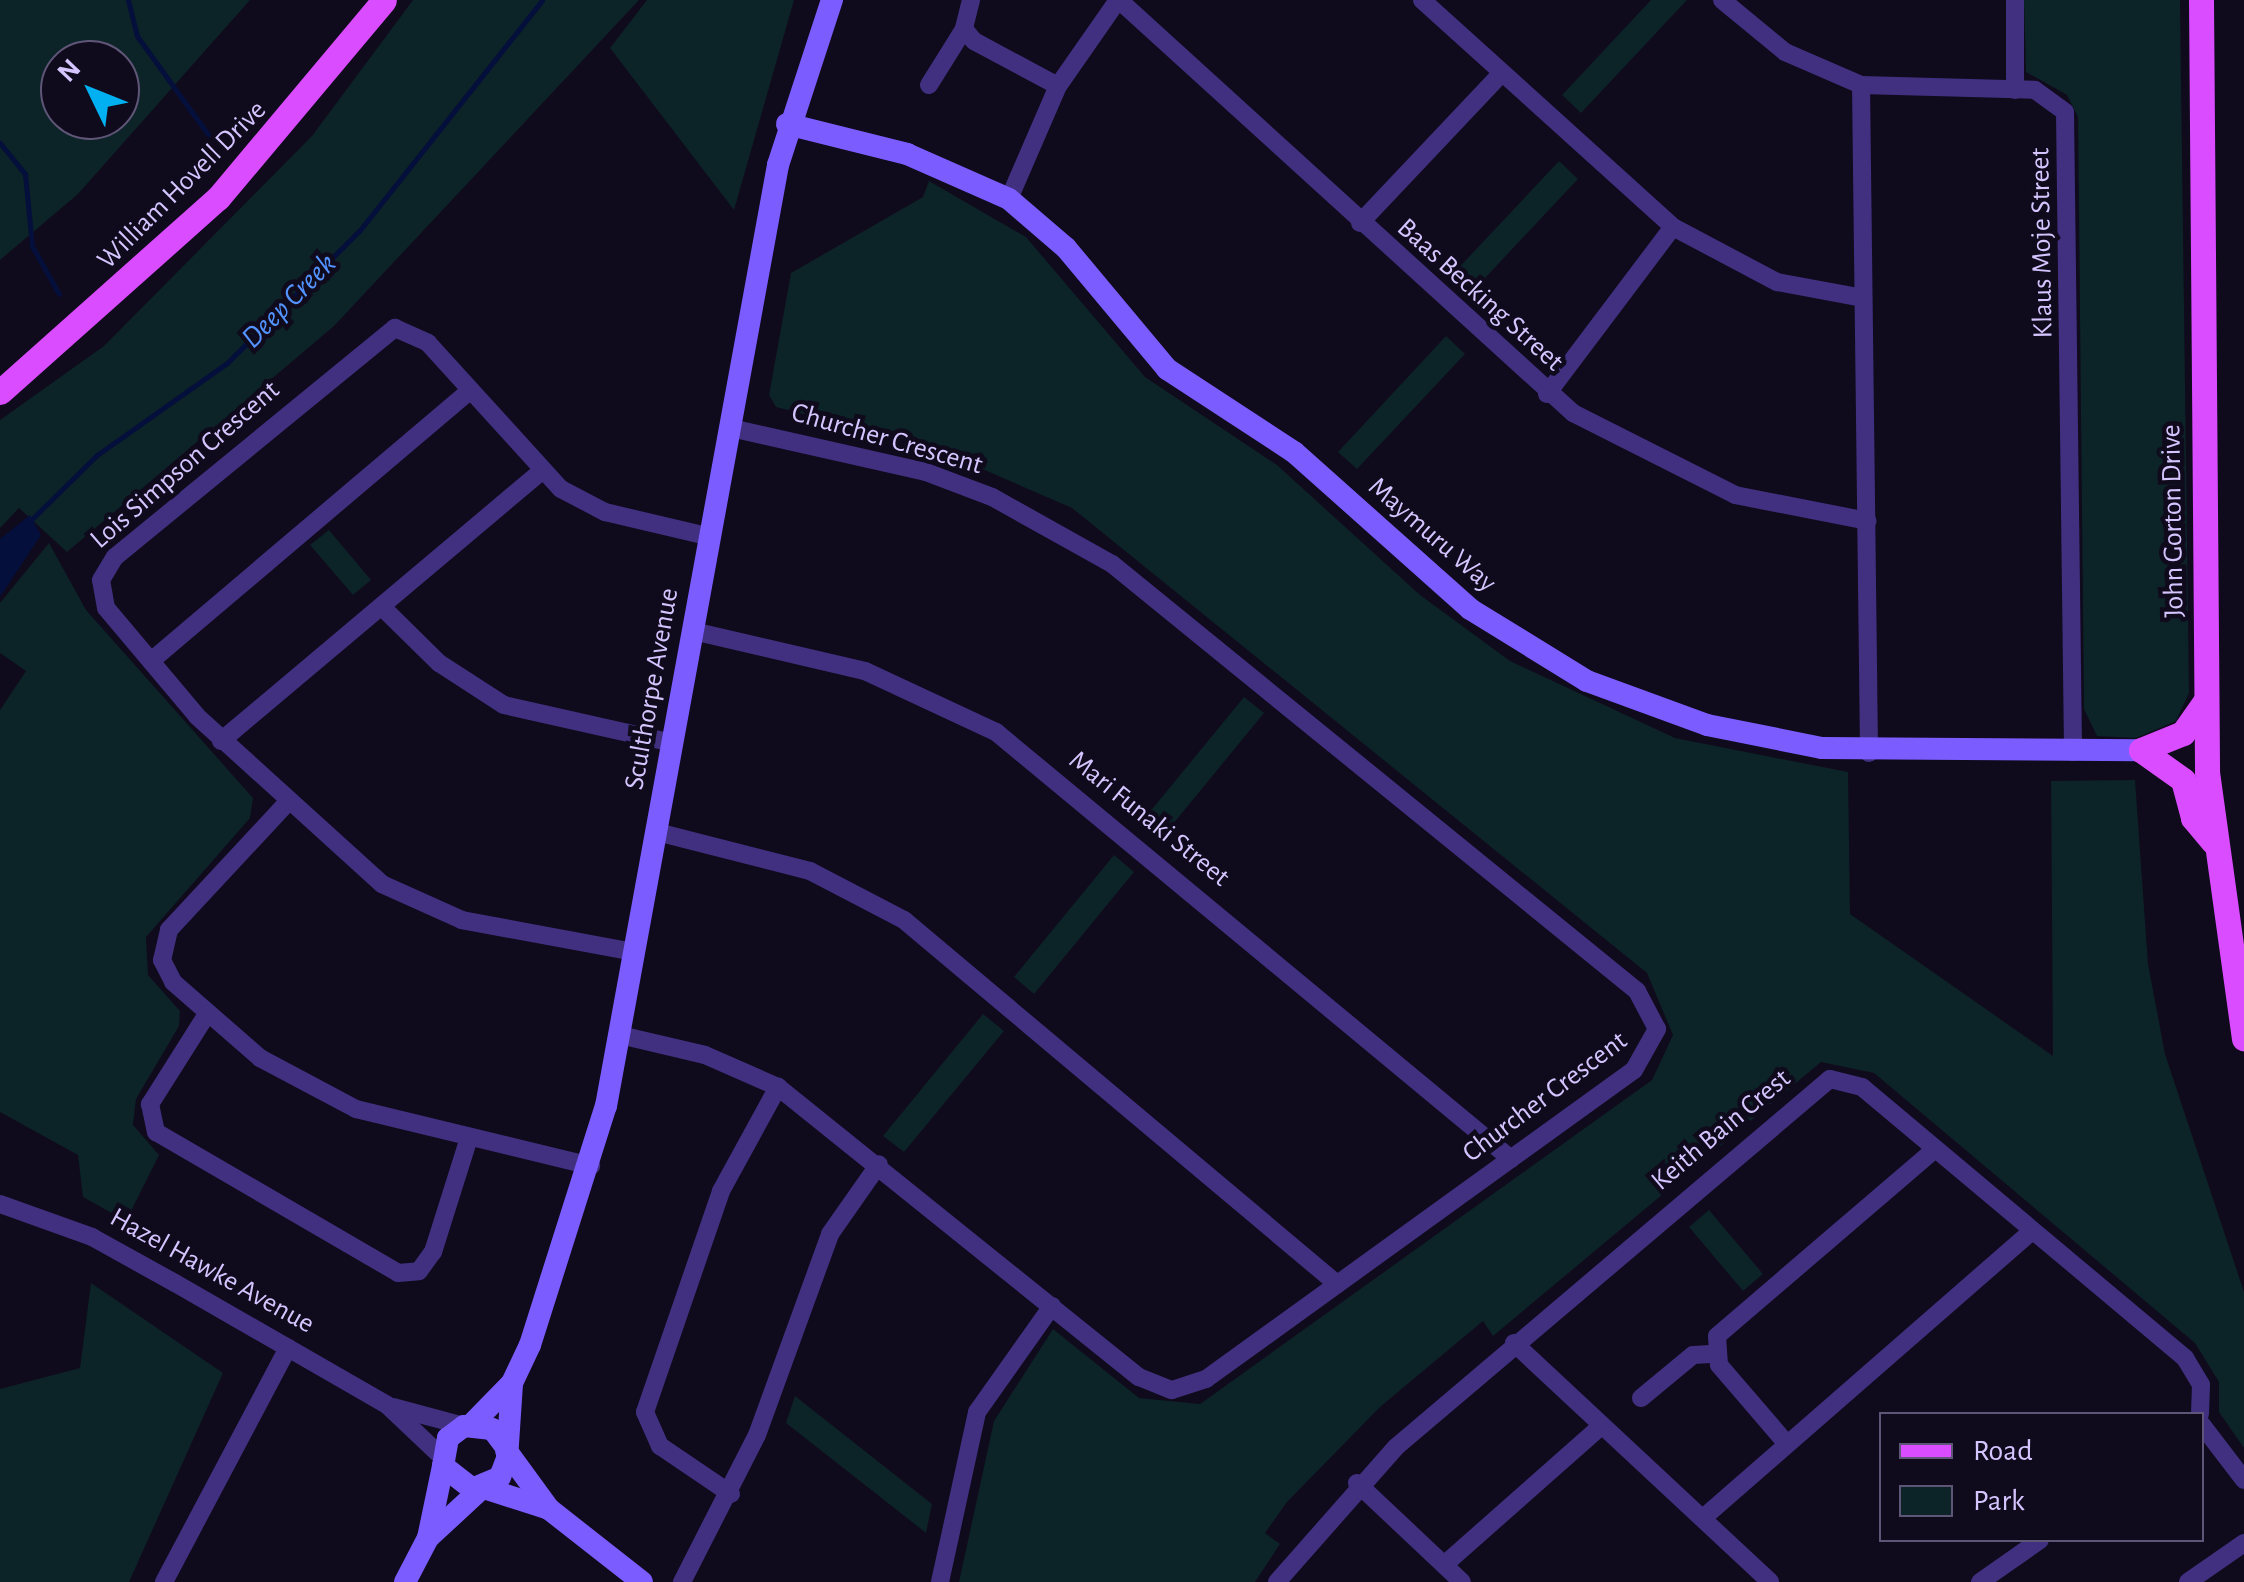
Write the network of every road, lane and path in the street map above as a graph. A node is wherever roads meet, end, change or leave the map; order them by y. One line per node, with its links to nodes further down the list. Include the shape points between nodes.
1 (384, 0): 21 (main road, William Hovell Drive, via 218,198)
2 (832, 0): 15 (street, Sculthorpe Avenue)
3 (971, 0): 9 (street)
4 (1119, 0): 13 (street); 17 (street, Baas Becking Street)
5 (1422, 0): 10 (street)
6 (1722, 0): 11 (street, Klaus Moje Street, via 1784,52)
7 (2014, 0): 14 (street)
8 (2201, 0): 30 (main road, John Gorton Drive)
9 (964, 29): 12 (street); 13 (street)
10 (1501, 74): 17 (street); 18 (street)
11 (1861, 85): 14 (street, Klaus Moje Street); 19 (street)
12 (930, 86)
13 (1058, 86): 16 (street)
14 (2015, 90): 35 (street, Klaus Moje Street, via 2050,96 2068,119)
15 (787, 124): 16 (street, Maymuru Way, via 917,157); 23 (street, Sculthorpe Avenue)
16 (1010, 199): 34 (street, Maymuru Way, via 1066,248 1167,369 1294,452 1498,630 1587,681 1681,718)
17 (1360, 224): 22 (street, Baas Becking Street)
18 (1673, 227): 19 (street, via 1778,282); 22 (street)
19 (1864, 298): 25 (street)
20 (470, 391): 24 (street, Lois Simpson Crescent); 29 (street); 29 (street, Lois Simpson Crescent, via 418,334 384,331 115,557 102,600)
21 (0, 392)
22 (1547, 394): 25 (street, Baas Becking Street, via 1708,484)
23 (730, 428): 26 (street, Sculthorpe Avenue); 46 (street, Churcher Crescent, via 926,472 1054,528 1182,618 1637,991 1656,1029 1645,1061)
24 (538, 472): 26 (street, Lois Simpson Crescent, via 605,512); 27 (street)
25 (1867, 522): 34 (street)
26 (711, 537): 28 (street, Sculthorpe Avenue)
27 (382, 608): 31 (street); 32 (street, via 439,663 504,705)
28 (693, 630): 32 (street, Sculthorpe Avenue); 46 (street, Mari Funaki Street, via 865,671 996,732)
29 (151, 661): 31 (street, Lois Simpson Crescent)
30 (2205, 702): 33 (main road, via 2184,733); 38 (main road, John Gorton Drive)
31 (221, 741): 36 (street, Lois Simpson Crescent)
32 (673, 743): 37 (street, Sculthorpe Avenue)
33 (2141, 750): 35 (street, Maymuru Way); 38 (main road, via 2184,780 2193,818)
34 (1869, 752): 35 (street, Maymuru Way)
35 (2074, 752)
36 (286, 804): 39 (street, Lois Simpson Crescent, via 340,854 426,907); 40 (street, via 164,938 165,970)
37 (656, 832): 39 (street, Sculthorpe Avenue); 51 (street, via 810,871 904,920)
38 (2213, 842): 42 (main road, John Gorton Drive)
39 (634, 952): 41 (street, Sculthorpe Avenue)
40 (207, 1014): 44 (street, via 326,1096); 44 (street, via 150,1104 156,1132 398,1273 419,1270 433,1252)
41 (620, 1035): 43 (street, Churcher Crescent, via 705,1055); 48 (street, Sculthorpe Avenue)
42 (2244, 1038)
43 (778, 1087): 47 (street, Churcher Crescent); 69 (street, via 721,1192 644,1412 660,1446)
44 (468, 1138): 48 (street)
45 (1934, 1149): 50 (street, Keith Bain Crest); 53 (street, Keith Bain Crest, via 1852,1082 1819,1083); 55 (street, via 1724,1328)
46 (1510, 1158): 51 (street, Churcher Crescent)
47 (879, 1164): 52 (street, Churcher Crescent); 69 (street, via 830,1234)
48 (591, 1166): 56 (street, Sculthorpe Avenue)
49 (0, 1204): 54 (street, Hazel Hawke Avenue, via 92,1237)
50 (2032, 1230): 59 (street, Keith Bain Crest, via 2191,1365); 63 (street)
51 (1337, 1284): 52 (street, Churcher Crescent, via 1181,1390 1152,1386)
52 (1052, 1306): 80 (street, via 977,1412)
53 (1514, 1343): 61 (street); 67 (street, Keith Bain Crest)
54 (288, 1348): 58 (street, Hazel Hawke Avenue); 76 (street)
55 (1715, 1354): 57 (street, via 1693,1356); 63 (street)
56 (512, 1383): 60 (street, Sculthorpe Avenue); 64 (street, Sculthorpe Avenue)
57 (1642, 1398)
58 (387, 1405): 60 (street, Hazel Hawke Avenue); 65 (street, Hazel Hawke Avenue)
59 (2200, 1412)
60 (468, 1425): 64 (street); 65 (street)
61 (1602, 1425): 71 (street); 75 (street)
62 (2204, 1429): 66 (street)
63 (1787, 1444): 71 (street)
64 (506, 1448): 68 (street, via 500,1477); 70 (street)
65 (442, 1462): 68 (street, via 462,1487); 72 (street)
66 (2244, 1480)
67 (1358, 1483): 75 (street); 81 (street, Keith Bain Crest)
68 (483, 1488): 70 (street); 72 (street)
69 (731, 1494): 79 (street)
70 (549, 1509): 78 (street)
71 (1703, 1518): 83 (street)
72 (428, 1538): 77 (street)
73 (2037, 1542): 84 (street)
74 (2244, 1542): 85 (street)
75 (1444, 1565): 82 (street)
76 (164, 1582)
77 (404, 1582)
78 (642, 1582)
79 (682, 1582)
80 (940, 1582)
81 (1278, 1582)
82 (1462, 1582)
83 (1770, 1582)
84 (1980, 1582)
85 (2188, 1582)

